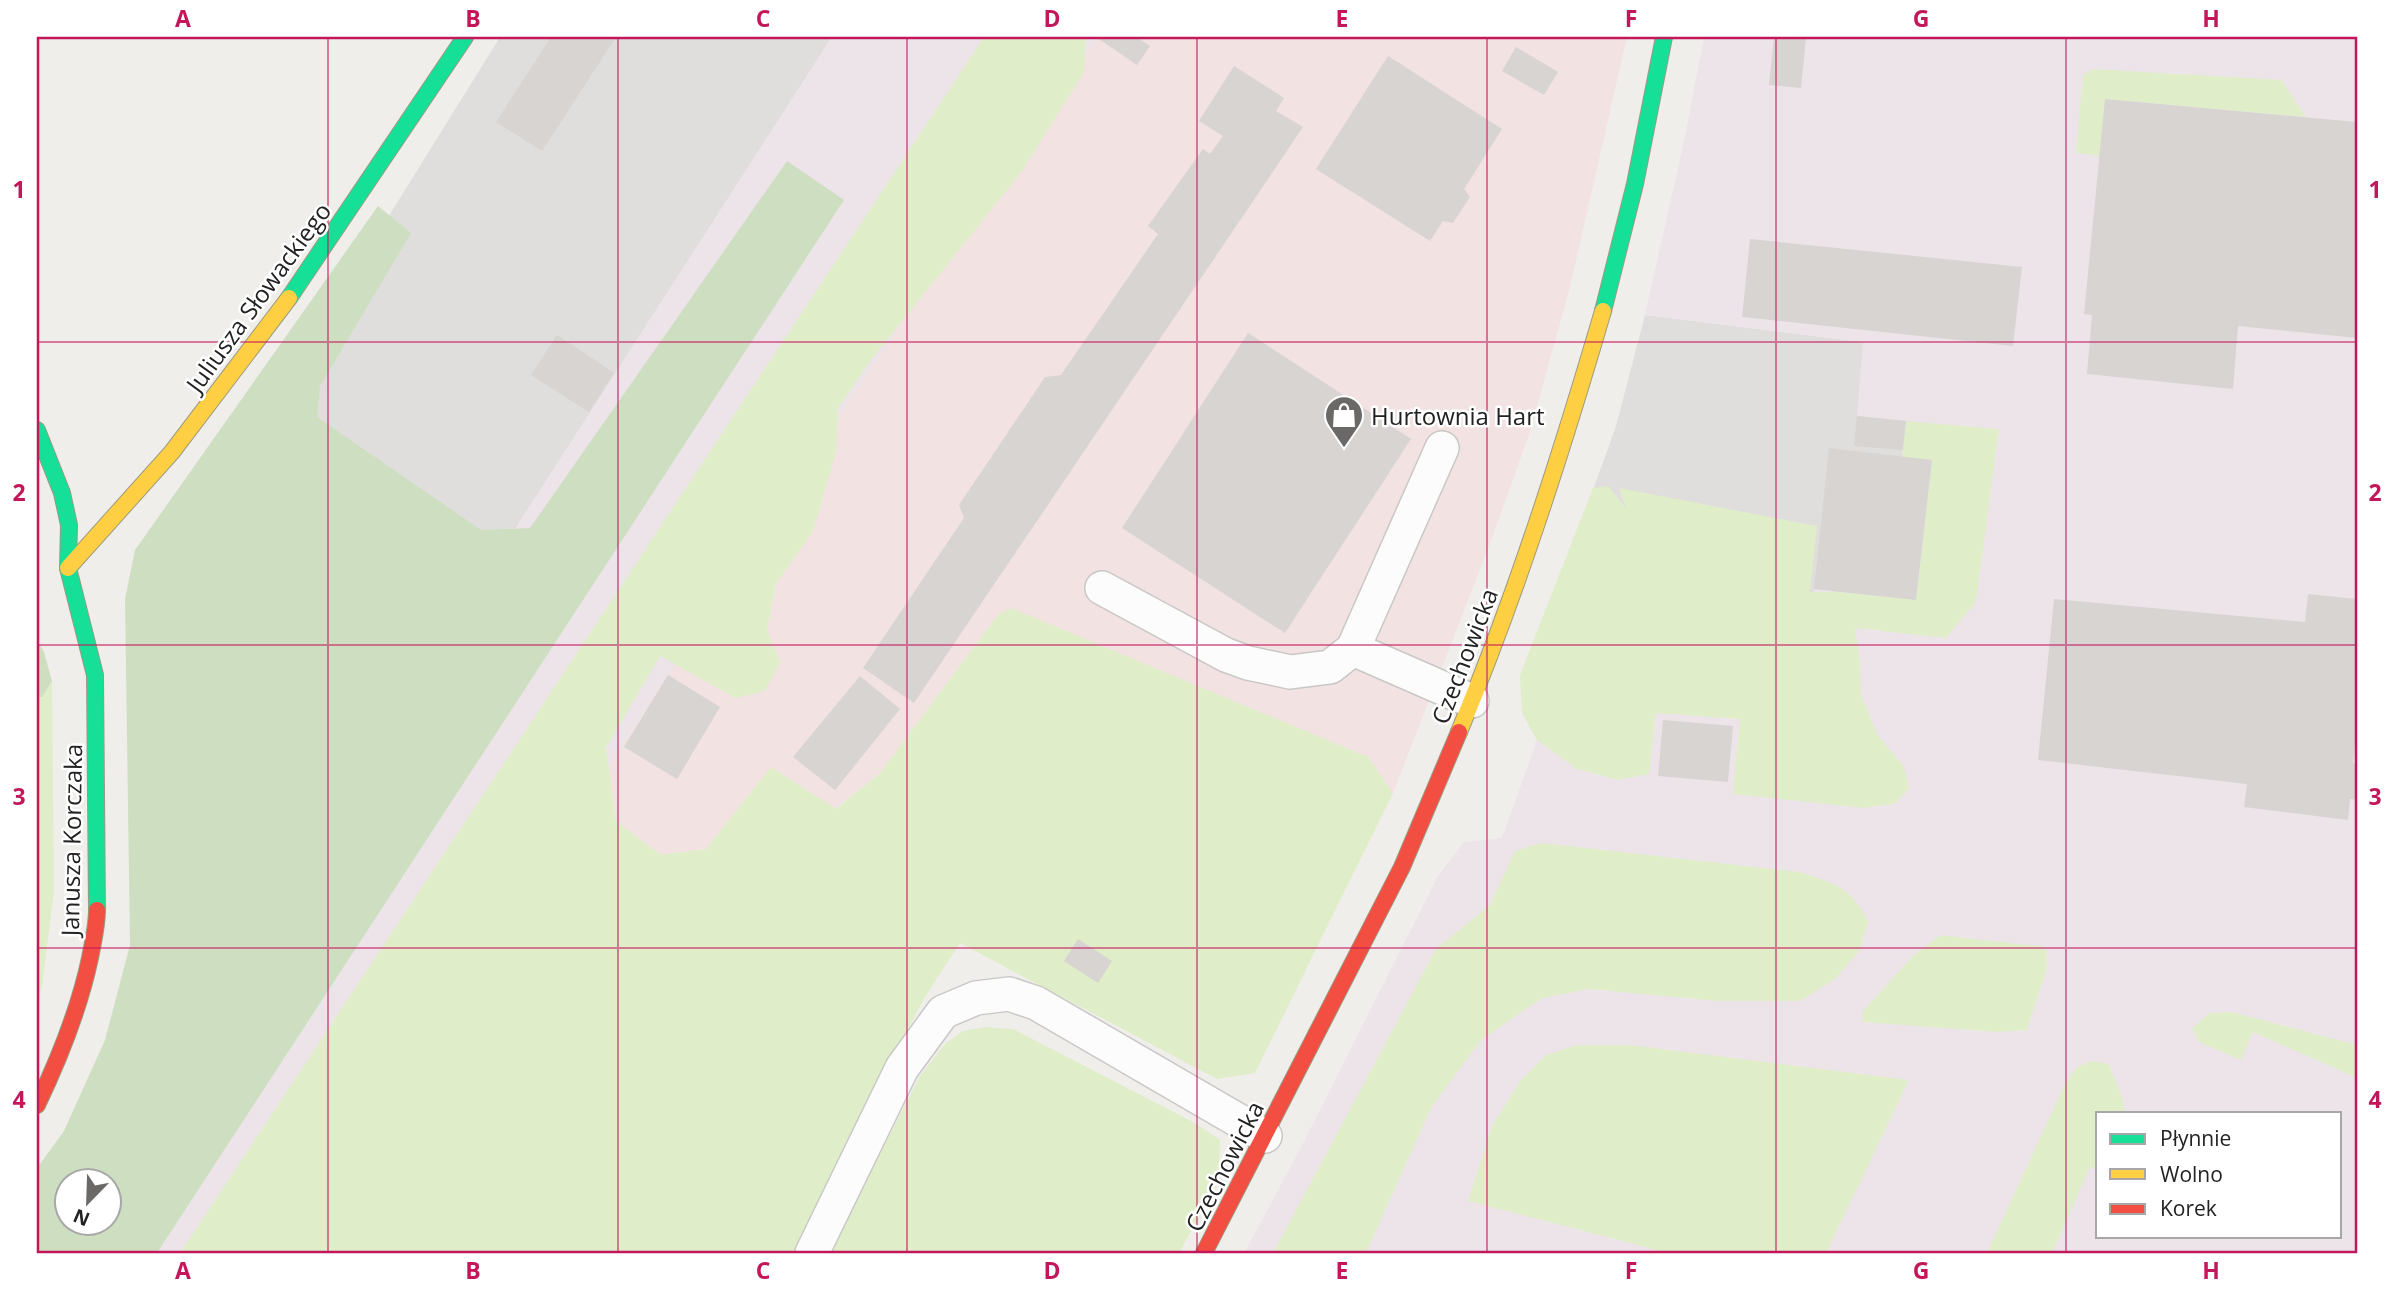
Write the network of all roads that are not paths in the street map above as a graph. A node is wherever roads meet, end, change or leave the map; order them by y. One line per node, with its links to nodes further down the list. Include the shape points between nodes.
1 (465, 37): 6 (street, Juliusza Słowackiego, via 231,378 150,478)
2 (1664, 37): 9 (street, Czechowicka, via 1635,184 1601,318 1564,445)
3 (37, 430): 6 (street, Janusza Korczaka, via 62,493 69,525)
4 (1442, 448): 8 (lane)
5 (47, 561): 6 (street)
6 (68, 568): 10 (street, Janusza Korczaka, via 95,675 97,922 82,995)
7 (1102, 588): 8 (lane, via 1248,663 1290,673 1330,667)
8 (1353, 649): 9 (lane)
9 (1472, 701): 11 (street, Czechowicka, via 1402,867)
10 (37, 1105)
11 (1265, 1136): 12 (lane, via 1036,1003 1009,994 976,998 943,1012 902,1068); 13 (street, Czechowicka)
12 (811, 1253)
13 (1204, 1253)

